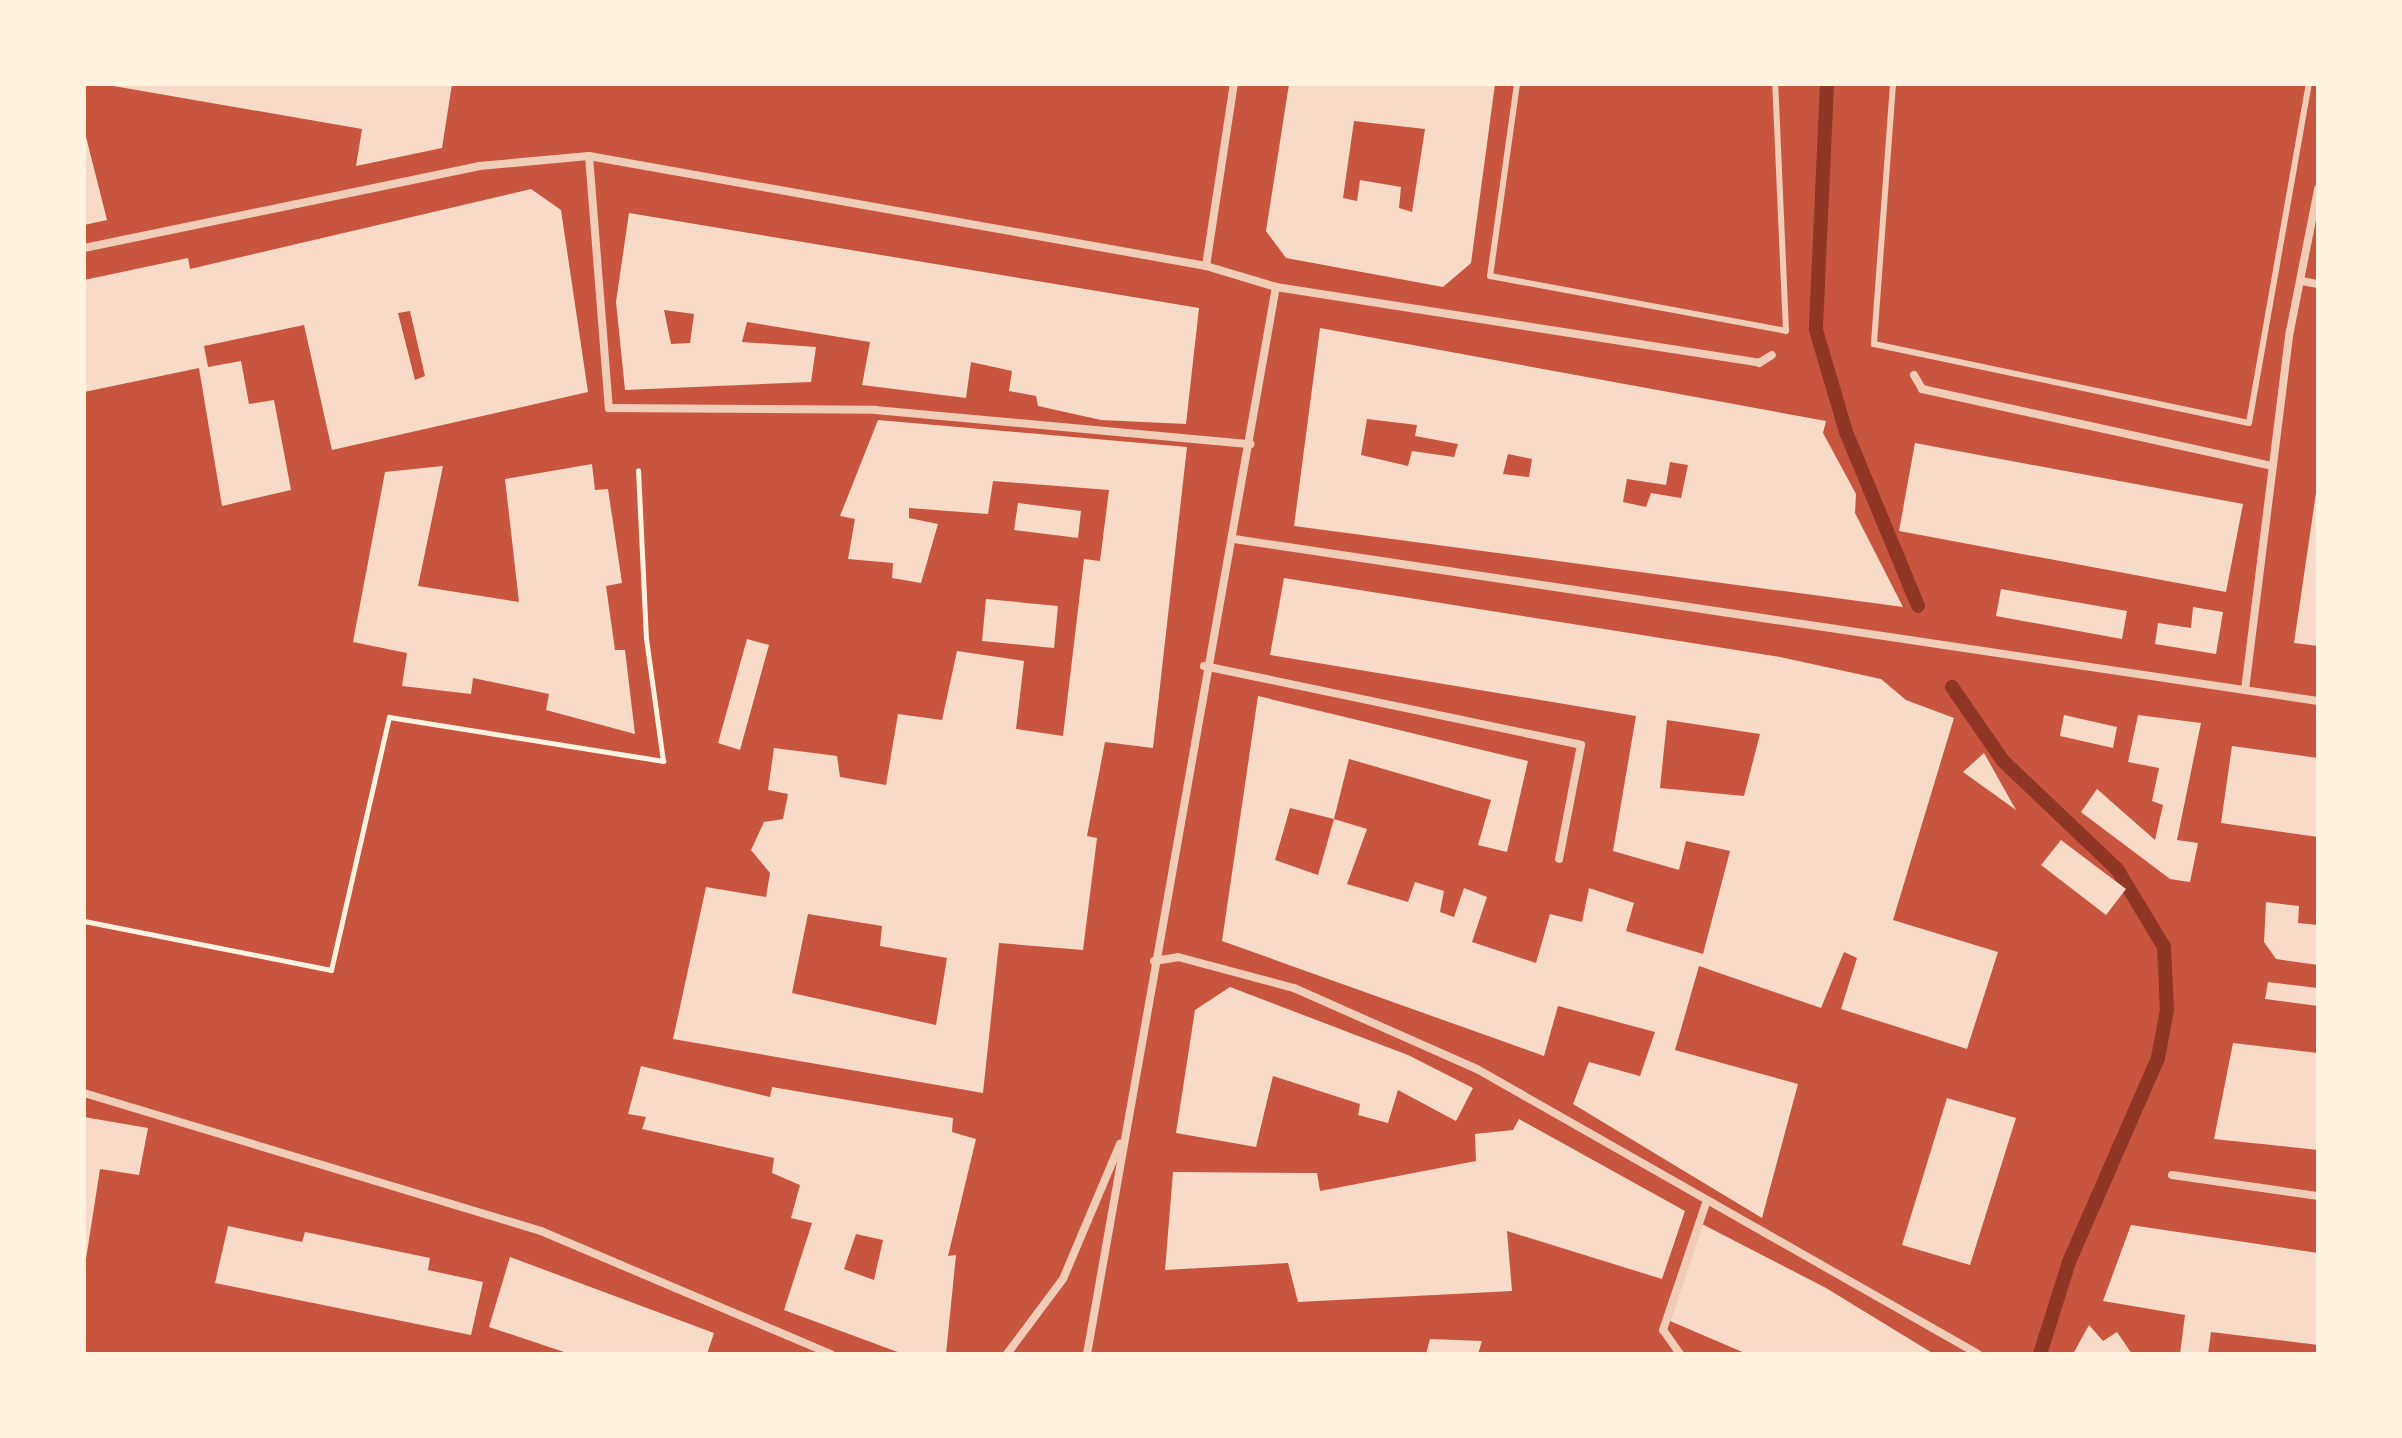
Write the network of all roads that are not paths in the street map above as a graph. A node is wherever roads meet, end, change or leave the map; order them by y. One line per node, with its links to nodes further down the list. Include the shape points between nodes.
1 (1234, 84): 9 (street)
2 (1517, 84): 3 (lane, via 1490,276 1786,331)
3 (1775, 84)
4 (1893, 84): 5 (lane, via 1874,344 2249,423)
5 (2309, 84)
6 (589, 156): 8 (street, via 479,166); 9 (street); 15 (street, via 609,408 875,410)
7 (2318, 189): 10 (street)
8 (84, 248)
9 (1206, 266): 12 (street)
10 (2302, 281): 11 (street); 16 (street)
11 (2318, 284)
12 (1276, 287): 13 (street, via 1759,363); 15 (street)
13 (1772, 355)
14 (1914, 375): 16 (street, via 1922,389)
15 (1250, 444): 17 (street)
16 (2272, 466): 19 (street)
17 (1234, 539): 18 (street); 19 (street)
18 (1204, 666): 21 (street, via 1581,745); 22 (street)
19 (2245, 690): 20 (street)
20 (2318, 701)
21 (1559, 859)
22 (1154, 961): 24 (street); 27 (street, via 1178,957 1294,988 1477,1069)
23 (84, 1093): 28 (street, via 541,1231)
24 (1128, 1121): 29 (street, via 1095,1217 1063,1279); 30 (street)
25 (2172, 1175): 26 (street)
26 (2318, 1196)
27 (1707, 1200): 31 (street, via 1663,1330); 32 (street)
28 (831, 1354)
29 (1007, 1354)
30 (1087, 1354)
31 (1680, 1354)
32 (1978, 1354)

